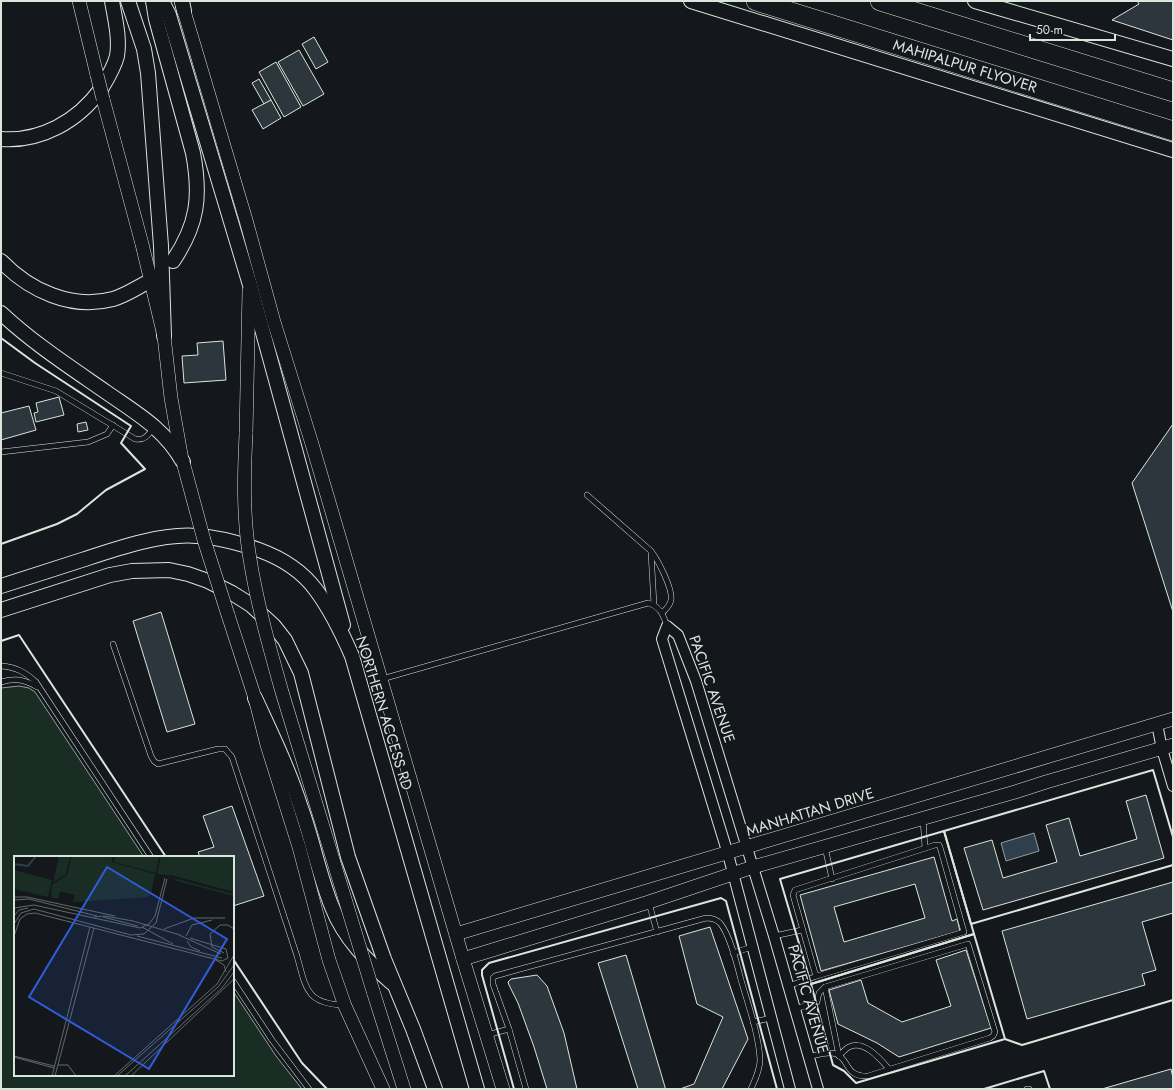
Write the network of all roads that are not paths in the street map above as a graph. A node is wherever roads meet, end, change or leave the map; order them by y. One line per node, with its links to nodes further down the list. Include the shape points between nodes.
1 (79, 1): 21 (street, bridge)
2 (112, 1): 14 (main road, via 118,43 116,57 107,79 95,97 68,121 43,134 18,139)
3 (128, 1): 21 (main road, via 144,49 148,73 161,246)
4 (153, 1): 16 (main road, via 194,153 197,176 198,189 192,224 188,237)
5 (162, 1): 19 (main road, via 169,15)
6 (691, 1): 15 (main road)
7 (756, 1): 13 (highway, MAHIPALPUR FLYOVER)
8 (880, 1): 12 (highway)
9 (975, 1): 11 (main road)
10 (183, 4): 37 (street, via 274,322)
11 (1173, 59)
12 (1173, 92)
13 (1173, 131)
14 (1, 139)
15 (1173, 150)
16 (173, 260)
17 (1, 261): 18 (main road, via 10,271 44,292 79,302 98,302 115,298)
18 (144, 284)
19 (250, 285): 35 (main road); 78 (street, bridge, via 244,471 249,553 282,692)
20 (1, 313): 24 (main road, via 50,353)
21 (164, 336): 26 (street, via 171,398)
22 (1, 374): 23 (lane, via 56,391)
23 (113, 425): 24 (lane, via 139,440 147,437); 25 (lane, via 107,434 88,442)
24 (154, 426): 26 (main road, via 172,445)
25 (1, 452)
26 (183, 462): 40 (street, bridge, via 204,540)
27 (587, 495): 28 (lane)
28 (651, 551): 30 (lane); 32 (lane, via 659,562 671,593 668,607)
29 (1, 586): 35 (main road, NORTHERN ACCESS RD, via 141,542 175,536 220,538 269,554 282,560 300,574 315,589 326,606)
30 (654, 605): 32 (lane); 37 (lane, via 648,603)
31 (1, 610): 64 (main road, via 110,576 132,571 169,570 208,581 232,593 265,616 285,640 301,673 348,857)
32 (662, 613): 33 (lane)
33 (667, 626): 47 (street, PACIFIC AVENUE, via 678,635 696,681); 49 (street, PACIFIC AVENUE, via 662,639)
34 (114, 644): 67 (lane, via 154,761 158,764 218,749 225,749 232,757 304,983 317,1000 325,1004)
35 (352, 656): 80 (main road, NORTHERN ACCESS RD)
36 (1, 666): 39 (lane, via 26,673)
37 (381, 679): 57 (street)
38 (1, 682): 39 (lane, via 25,680)
39 (43, 693): 50 (lane)
40 (255, 698): 64 (main road, via 294,787 339,923 370,963); 67 (street, via 329,960)
41 (1173, 719): 42 (street, MANHATTAN DRIVE)
42 (1157, 724): 43 (street); 47 (street, MANHATTAN DRIVE)
43 (1168, 747): 44 (street); 45 (street)
44 (1173, 786)
45 (923, 818): 46 (street); 48 (lane)
46 (825, 847): 51 (street); 53 (lane)
47 (747, 848): 49 (street, MANHATTAN DRIVE); 51 (street, PACIFIC AVENUE)
48 (925, 848): 53 (lane); 62 (lane, via 935,845 940,847 964,932)
49 (728, 854): 52 (street, PACIFIC AVENUE); 57 (street, MANHATTAN DRIVE)
50 (149, 856)
51 (753, 867): 52 (street); 58 (street, PACIFIC AVENUE)
52 (732, 873): 54 (street); 59 (street, PACIFIC AVENUE)
53 (832, 879): 55 (lane, via 793,892)
54 (649, 902): 56 (lane); 61 (street)
55 (802, 930): 58 (lane); 62 (lane)
56 (657, 932): 60 (lane, via 710,918 719,923); 71 (lane, via 496,976 493,978 493,984)
57 (456, 934): 61 (street)
58 (774, 936): 65 (street, PACIFIC AVENUE)
59 (752, 947): 60 (lane); 69 (street, PACIFIC AVENUE)
60 (733, 953): 70 (lane)
61 (463, 959): 72 (street)
62 (817, 976): 65 (lane)
63 (234, 983): 76 (lane, via 272,1040)
64 (394, 984): 79 (main road)
65 (788, 986): 68 (street, PACIFIC AVENUE)
66 (824, 987): 68 (lane, via 817,1002); 74 (lane); 75 (lane, via 968,944 994,1028 993,1036)
67 (346, 1006): 77 (street)
68 (795, 1010): 73 (street, PACIFIC AVENUE)
69 (771, 1018): 70 (lane); 84 (street, PACIFIC AVENUE)
70 (754, 1022): 83 (lane, via 760,1067)
71 (509, 1029): 72 (lane); 82 (lane)
72 (487, 1035): 81 (street)
73 (808, 1056): 74 (lane, via 831,1053); 85 (street, PACIFIC AVENUE)
74 (839, 1056): 75 (lane, via 847,1067 859,1076); 75 (lane, via 849,1047 857,1045 871,1050)
75 (890, 1069)
76 (309, 1089)
77 (383, 1089)
78 (404, 1089)
79 (435, 1089)
80 (476, 1089)
81 (503, 1089)
82 (526, 1089)
83 (751, 1089)
84 (790, 1089)
85 (818, 1089)

